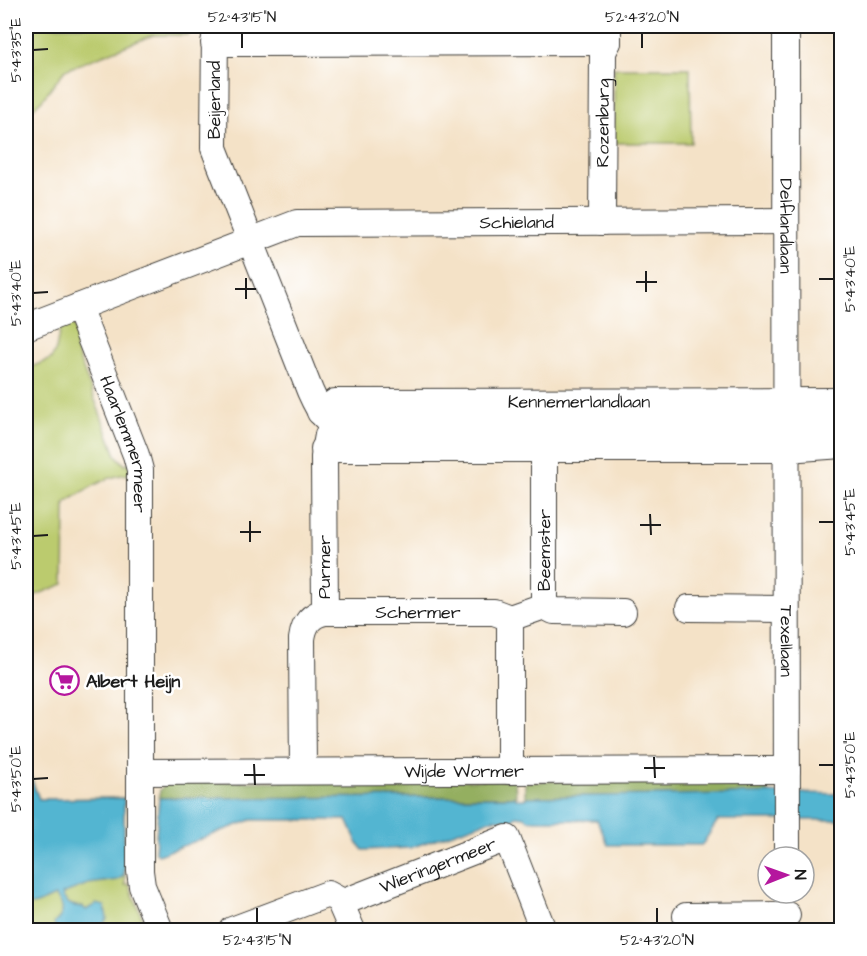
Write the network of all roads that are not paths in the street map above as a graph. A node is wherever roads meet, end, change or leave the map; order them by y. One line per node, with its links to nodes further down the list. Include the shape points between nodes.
1 (786, 26): 4 (street, Delflandlaan)
2 (214, 34): 3 (street); 6 (street, Beijerland, via 214,148)
3 (608, 34): 5 (street, Rozenburg, via 603,52)
4 (786, 221): 5 (street, Schieland); 12 (street, Delflandlaan)
5 (602, 222): 6 (street, Schieland, via 307,222)
6 (250, 240): 7 (street); 10 (street)
7 (78, 307): 8 (street); 24 (street, Haarlemmermeer, via 140,470)
8 (26, 327)
9 (842, 400): 12 (street, Kennemerlandlaan)
10 (326, 418): 12 (street, Kennemerlandlaan, via 335,402); 13 (street, Kennemerlandlaan, via 348,426); 15 (street, Purmer)
11 (842, 424): 12 (street, Kennemerlandlaan)
12 (786, 425): 13 (street, Kennemerlandlaan); 14 (street, Kennemerlandlaan); 18 (street, Texellaan)
13 (544, 437): 15 (street, Kennemerlandlaan); 16 (street, Beemster)
14 (842, 445)
15 (324, 449): 19 (street, Purmer)
16 (544, 606): 20 (street, via 554,611); 21 (street, Beemster)
17 (689, 609): 18 (street)
18 (786, 609): 25 (street, Texellaan)
19 (325, 612): 21 (street, Schermer, via 494,612); 22 (street, Purmer, via 309,620 303,634)
20 (623, 612)
21 (510, 618): 23 (street)
22 (303, 771): 23 (street, Wijde Wormer); 24 (street, Wijde Wormer)
23 (510, 771): 25 (street, Wijde Wormer)
24 (140, 772): 30 (street, Haarlemmermeer, via 141,878)
25 (787, 782): 26 (street, Texellaan)
26 (787, 845)
27 (341, 903): 31 (street, via 334,896 325,895); 32 (street); 33 (street, Wieringermeer, via 507,838)
28 (787, 913): 29 (street)
29 (686, 916)
30 (160, 930)
31 (232, 930)
32 (351, 930)
33 (543, 930)

